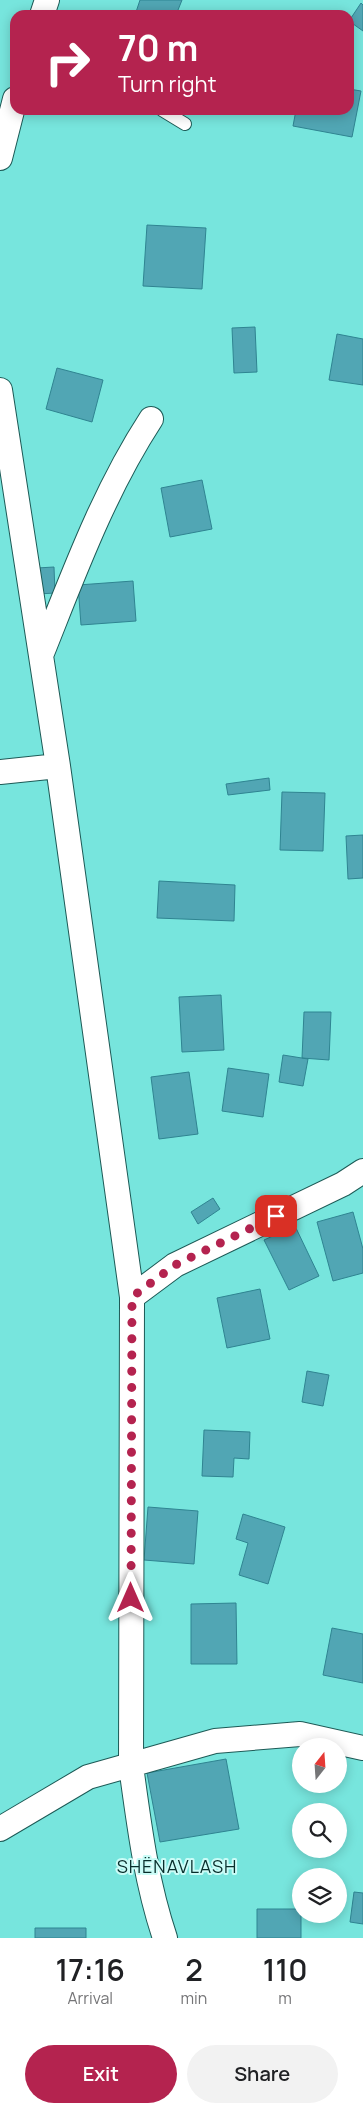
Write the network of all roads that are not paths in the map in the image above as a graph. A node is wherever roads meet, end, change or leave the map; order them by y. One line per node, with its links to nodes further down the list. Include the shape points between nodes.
1 (11, 115): 4 (street)
2 (170, 115): 3 (lane)
3 (185, 124)
4 (0, 158)
5 (0, 390): 7 (street)
6 (151, 419): 7 (street, via 104,504)
7 (42, 653): 8 (street)
8 (58, 766): 9 (street); 11 (street)
9 (0, 772)
10 (363, 1171): 11 (street, via 343,1184 175,1265)
11 (132, 1297): 13 (street)
12 (363, 1748): 13 (street, via 300,1734 215,1742)
13 (131, 1766): 14 (street, via 88,1777); 15 (street, via 153,1903)
14 (0, 1830)
15 (165, 1938)

